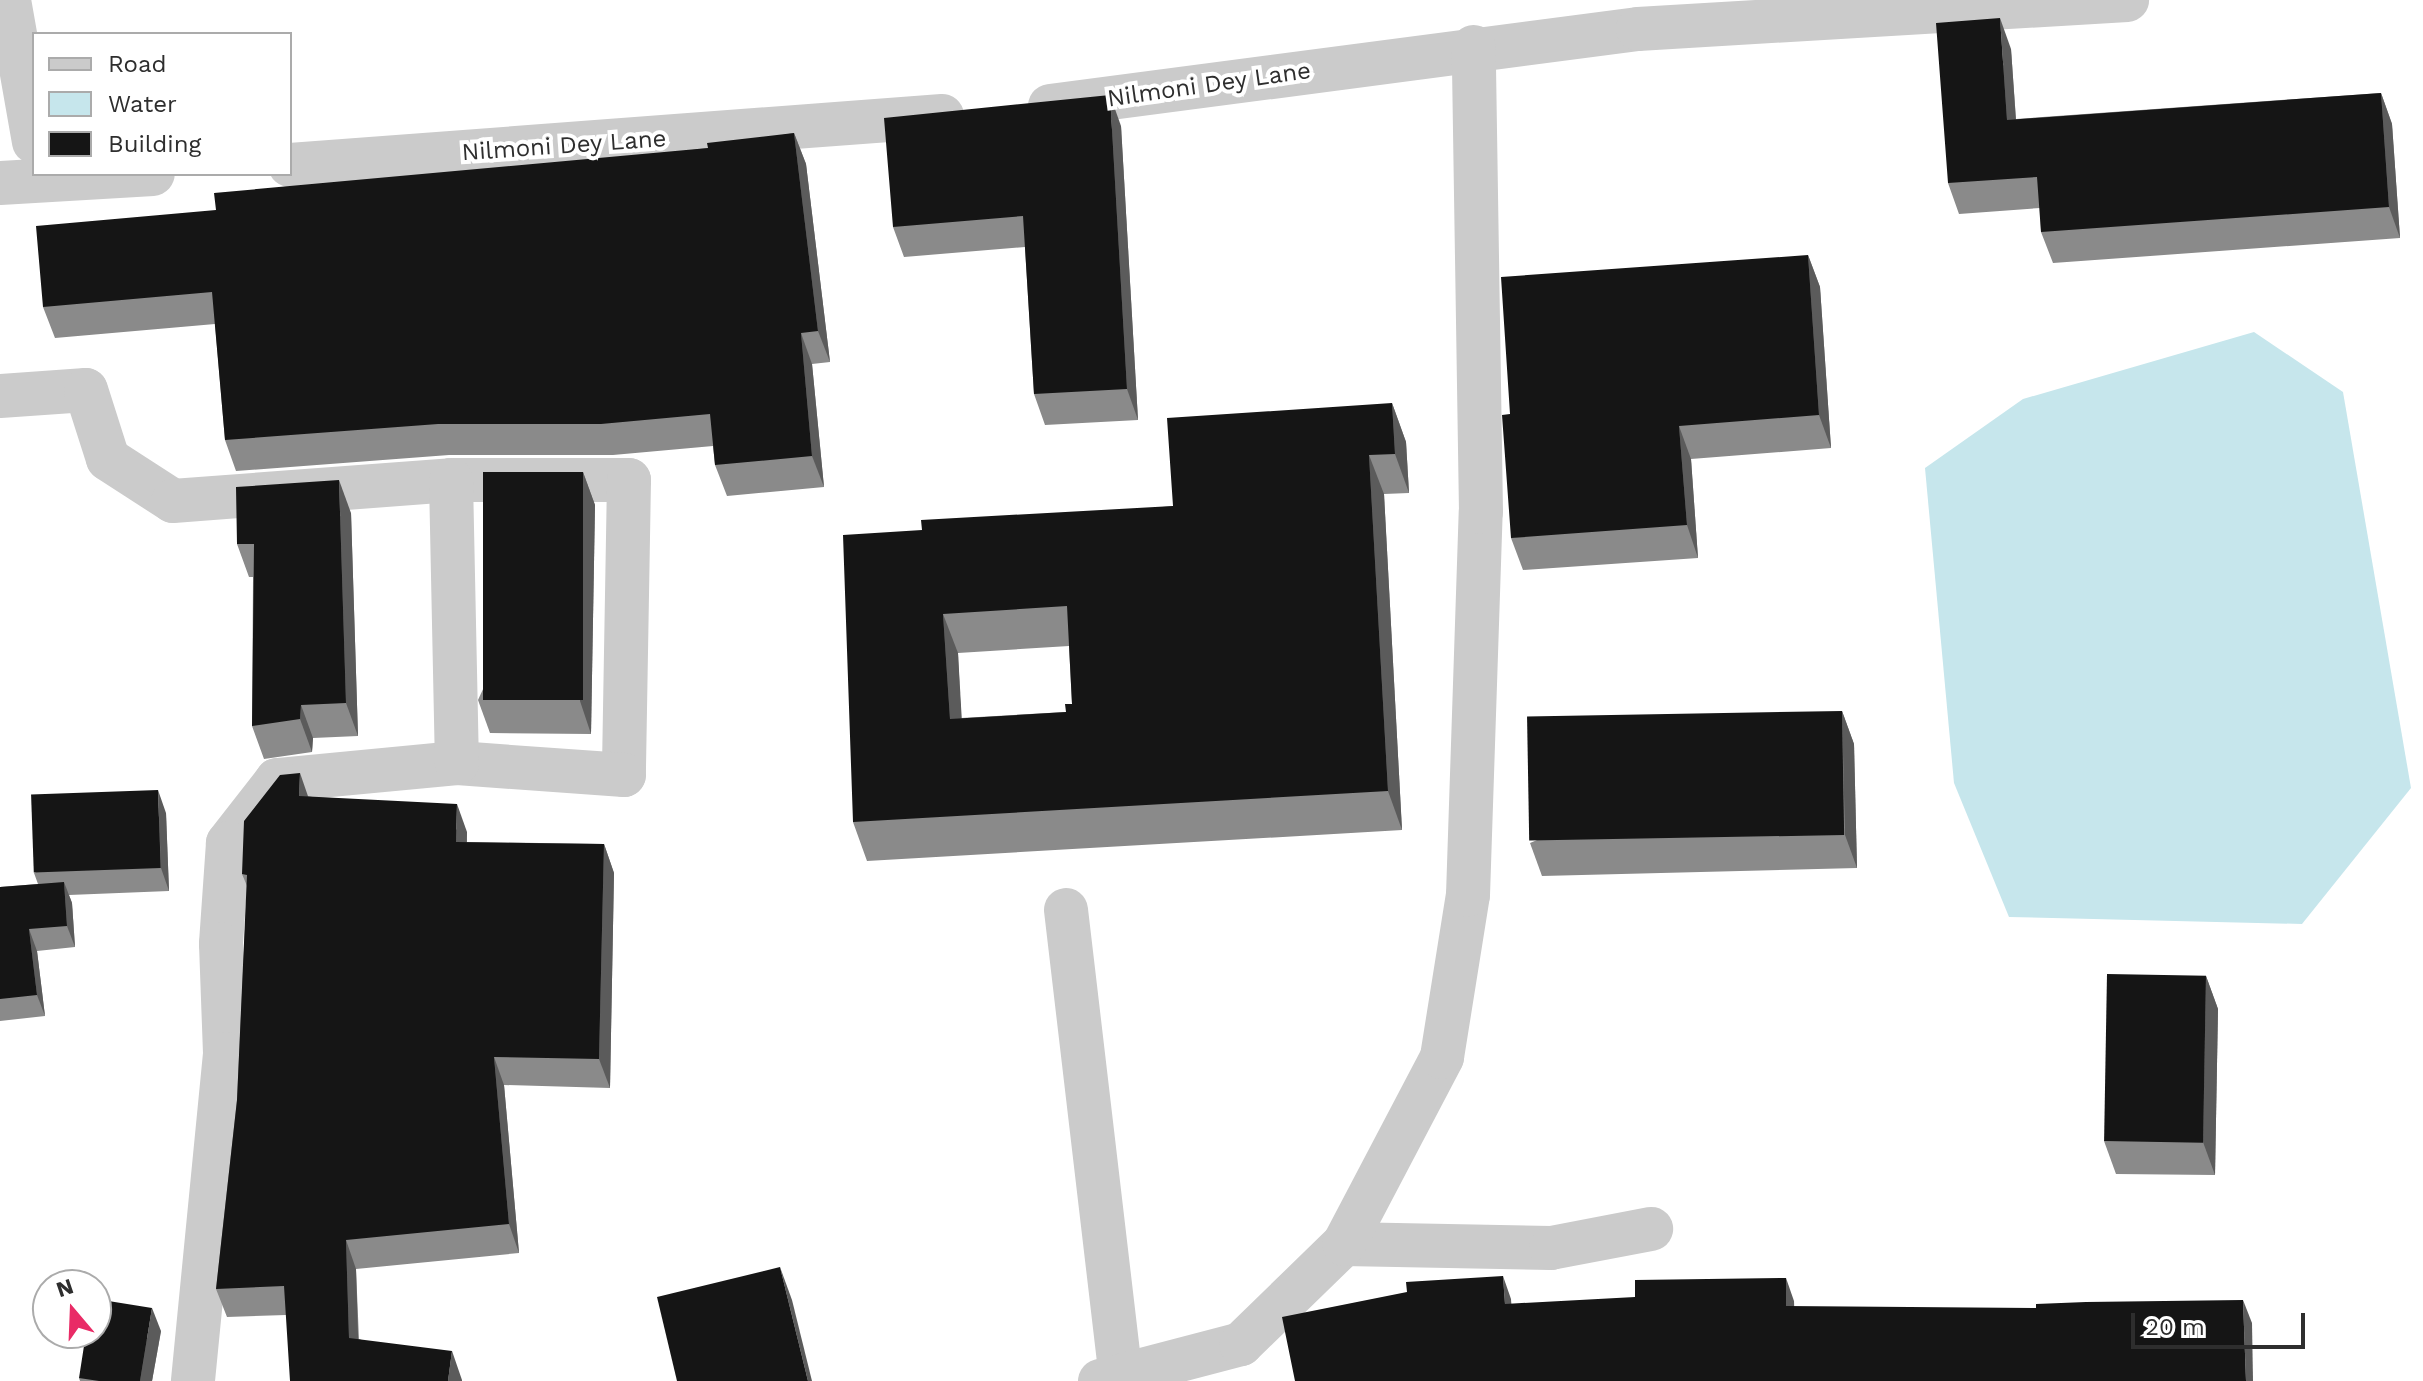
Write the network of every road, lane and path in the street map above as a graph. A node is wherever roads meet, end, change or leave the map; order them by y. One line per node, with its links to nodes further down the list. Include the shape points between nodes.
1 (9, 0): 5 (street)
2 (2127, 0): 3 (street, Nilmoni Dey Lane, via 1638,29)
3 (1474, 47): 4 (street, Nilmoni Dey Lane, via 996,111); 11 (street, via 1481,512 1468,895 1442,1057)
4 (292, 165)
5 (29, 170)
6 (0, 396): 7 (street, via 86,390 108,459 173,501)
7 (451, 480): 8 (street); 8 (street, via 629,480 624,775)
8 (457, 763): 13 (street, via 277,780 228,843 221,944 225,1054)
9 (1066, 910): 12 (street)
10 (1651, 1229): 11 (street, via 1551,1248)
11 (1344, 1244): 12 (street, via 1241,1344)
12 (1114, 1379)
13 (193, 1381)

